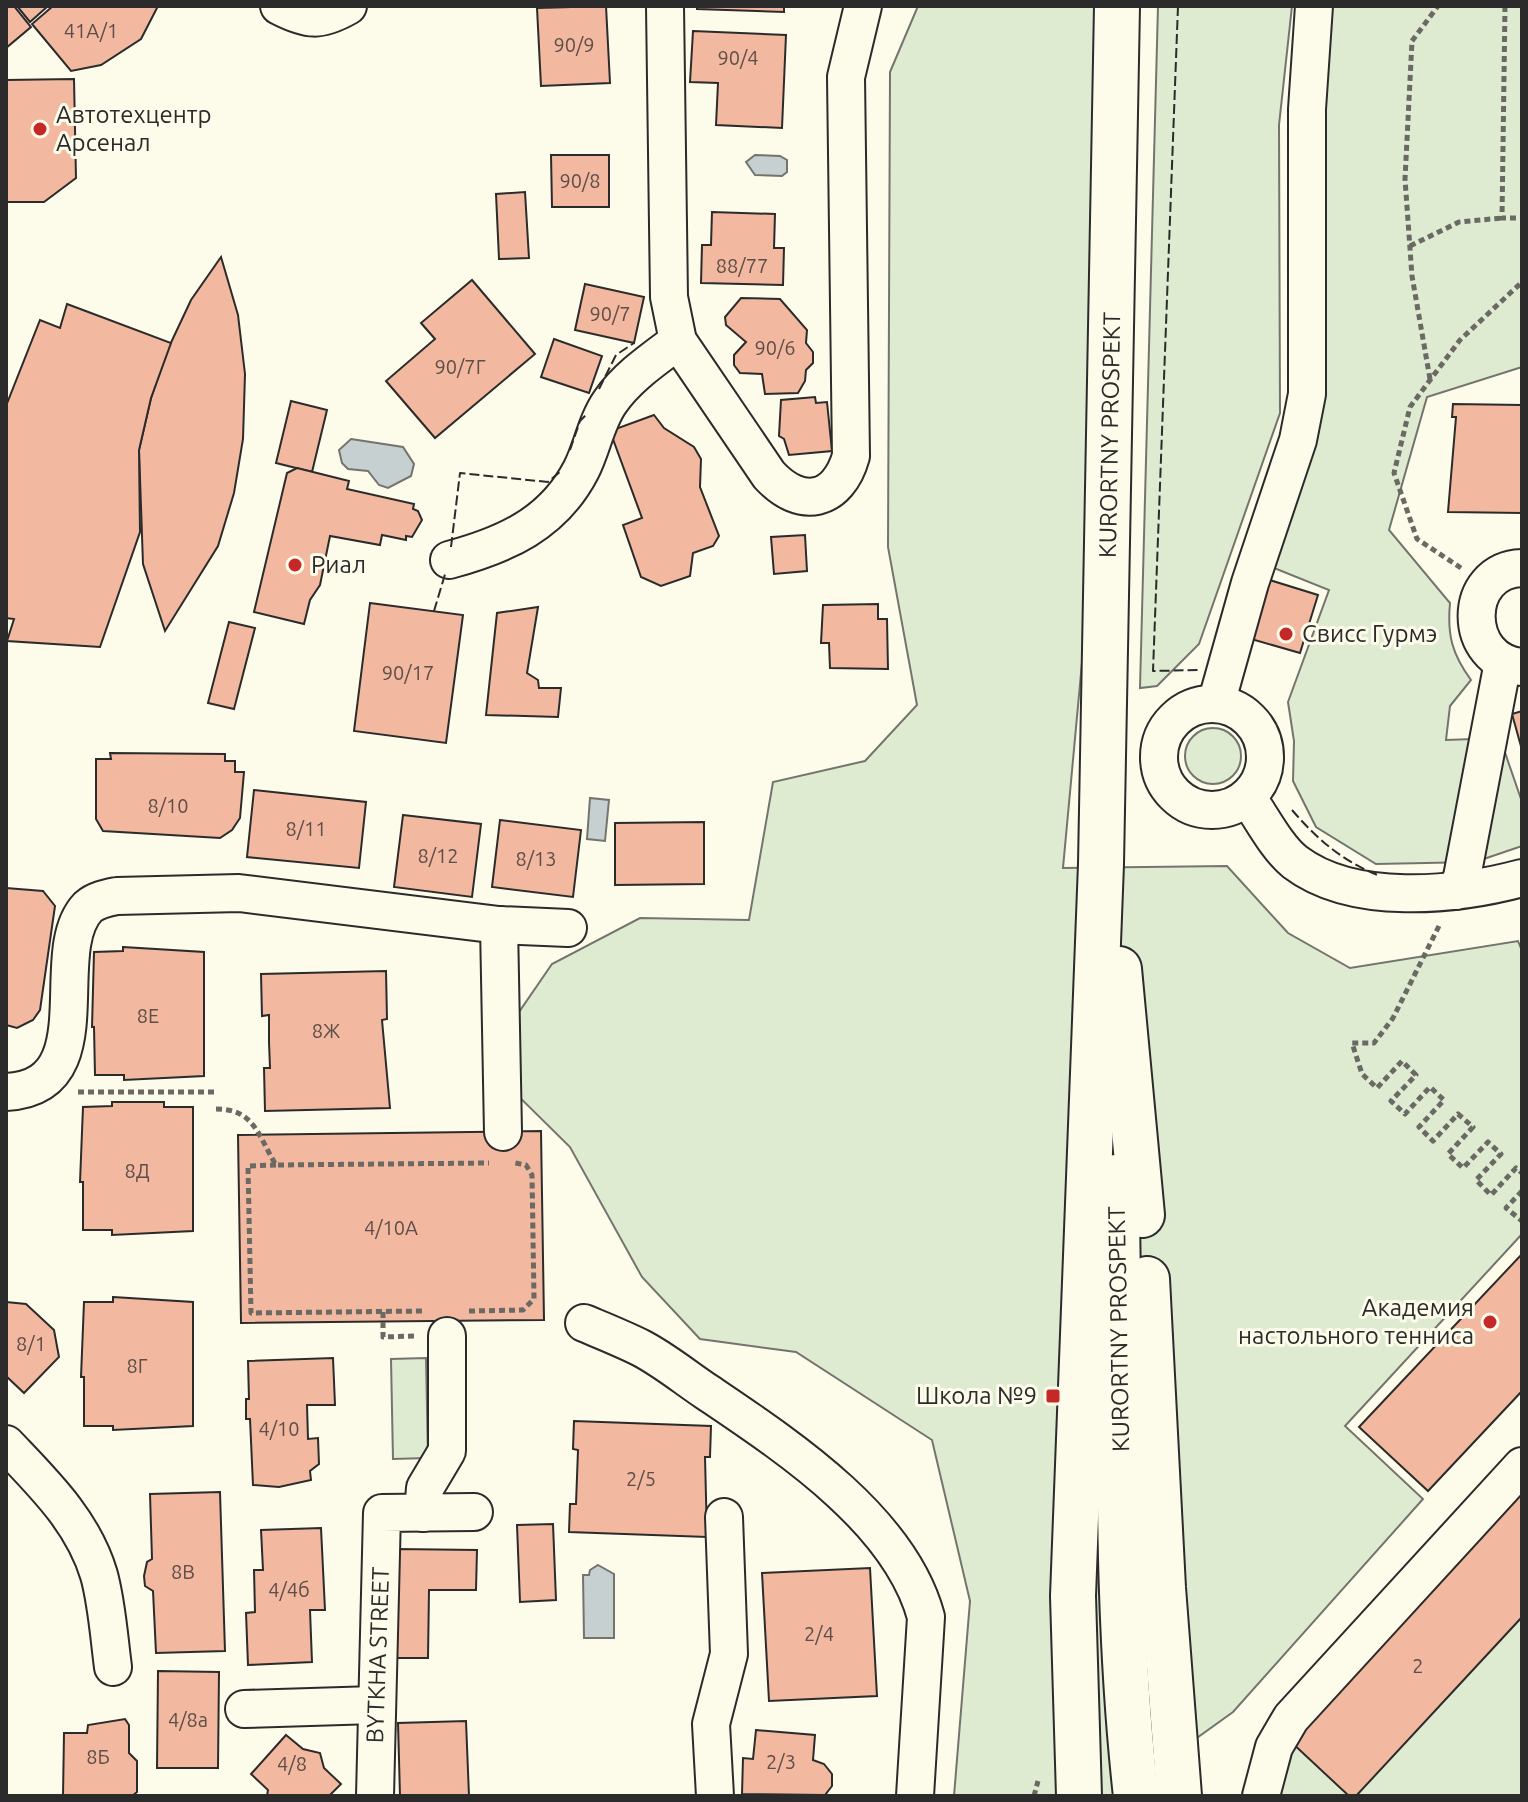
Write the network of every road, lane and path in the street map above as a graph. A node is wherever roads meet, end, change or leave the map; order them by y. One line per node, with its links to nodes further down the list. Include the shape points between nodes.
1 (279, 6): 2 (street, via 298,16 325,19)
2 (348, 6)
3 (665, 6): 13 (street, via 669,297)
4 (863, 6): 13 (street, via 846,77 851,456 846,476 822,496 782,489)
5 (1117, 6): 20 (main road, KURORTNY PROSPEKT)
6 (1314, 6): 19 (street, via 1307,109 1307,394 1287,478)
7 (1438, 6): 11 (path, via 1412,41 1405,179)
8 (1505, 6): 9 (path)
9 (1502, 218): 10 (path); 11 (path, via 1459,222)
10 (1522, 218)
11 (1410, 246): 14 (path)
12 (1522, 282): 14 (path, via 1460,340)
13 (678, 341): 15 (street, via 625,383 608,404 581,470 560,504 530,529 490,549)
14 (1430, 379): 17 (path, via 1410,407 1394,473 1417,539)
15 (449, 560)
16 (1522, 568): 17 (street, via 1499,575)
17 (1486, 586): 18 (street, via 1478,600 1477,634 1485,649)
18 (1512, 665): 25 (street)
19 (1216, 704): 21 (street, via 1178,716); 22 (street, via 1242,713 1260,734 1262,775)
20 (1104, 741): 21 (street); 24 (main road, KURORTNY PROSPEKT)
21 (1160, 752): 22 (street, via 1165,779 1182,800 1222,809)
22 (1247, 797): 25 (street, via 1293,861 1328,880 1364,891)
23 (1522, 878): 25 (street)
24 (1106, 881): 49 (main road, KURORTNY PROSPEKT, via 1073,1596); 53 (main road, KURORTNY PROSPEKT, via 1122,1599); 54 (main road, via 1147,1280)
25 (1456, 891): 34 (path, via 1393,1018 1374,1043 1352,1043 1362,1074 1377,1088 1402,1061 1416,1075 1391,1101 1405,1114 1430,1087 1444,1100 1419,1127 1433,1141 1458,1114 1473,1127 1448,1154 1463,1168 1488,1142 1501,1154 1476,1180 1491,1195 1516,1168)
26 (499, 925): 27 (street); 28 (street, via 239,893 101,899 81,917 76,934 64,1047 57,1066 43,1082); 32 (street)
27 (568, 928)
28 (15, 1092)
29 (216, 1092): 30 (path)
30 (82, 1095)
31 (216, 1109): 33 (path, via 234,1109 247,1117)
32 (503, 1132)
33 (276, 1165): 37 (path, via 248,1166 251,1313); 38 (path, via 526,1165 532,1175 532,1304 523,1310)
34 (1522, 1173)
35 (1522, 1191): 36 (path, via 1506,1208)
36 (1522, 1221)
37 (383, 1312): 38 (path); 40 (path, via 383,1337)
38 (446, 1319): 44 (street, via 447,1451 425,1488)
39 (584, 1323): 52 (street, via 643,1349 753,1423 841,1491 895,1554 920,1594 926,1617)
40 (406, 1336)
41 (6, 1444): 46 (street, via 80,1531 99,1575)
42 (1522, 1466): 55 (street, via 1291,1718 1274,1747)
43 (474, 1512): 44 (street)
44 (423, 1513): 47 (street, BYTKHA STREET, via 382,1513)
45 (724, 1517): 51 (street, via 729,1654 711,1724)
46 (113, 1667)
47 (375, 1705): 48 (street); 50 (street, BYTKHA STREET)
48 (244, 1709)
49 (1072, 1787)
50 (375, 1796)
51 (715, 1796)
52 (915, 1796)
53 (1136, 1796)
54 (1179, 1796)
55 (1261, 1796)

